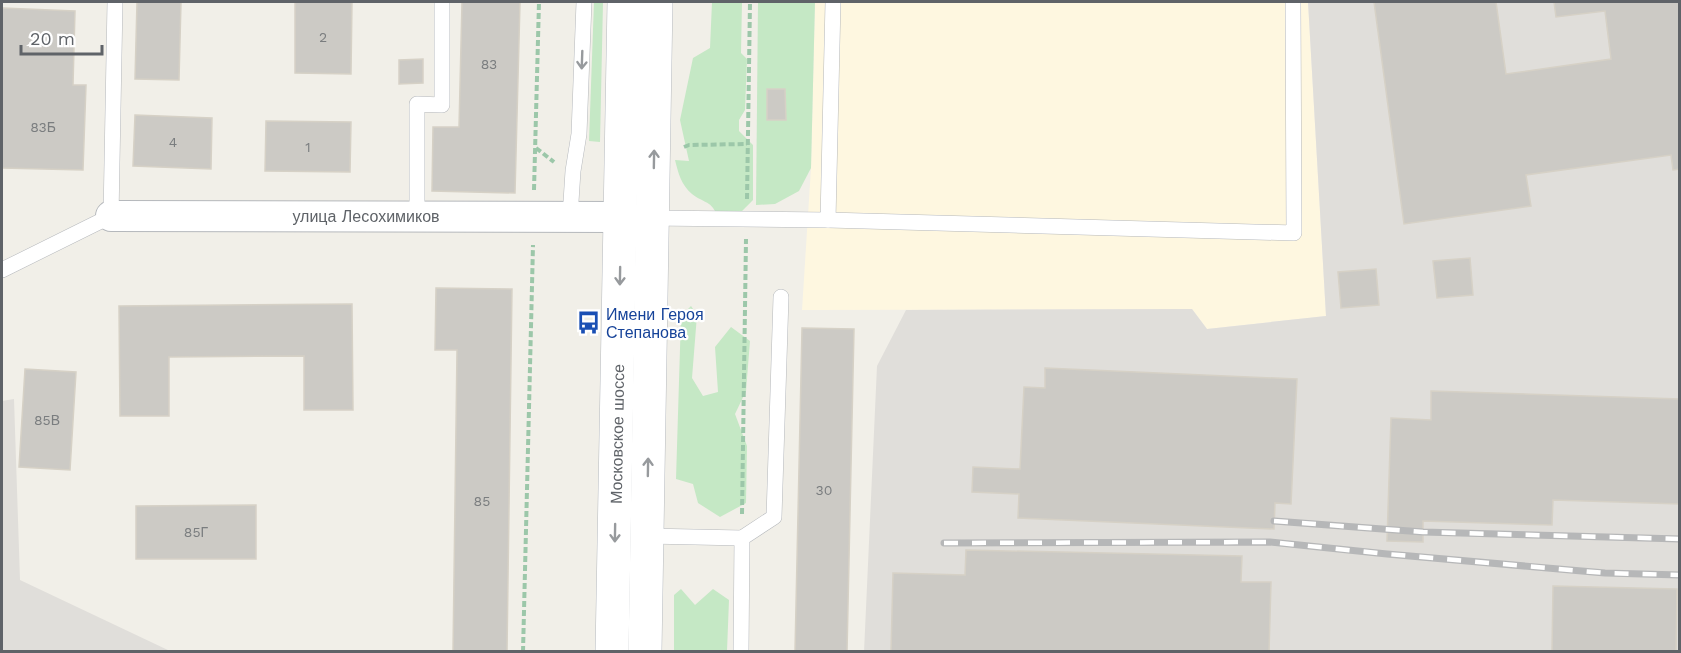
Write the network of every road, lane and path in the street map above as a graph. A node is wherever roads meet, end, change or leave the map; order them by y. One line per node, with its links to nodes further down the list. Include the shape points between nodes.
1 (115, 2): 15 (lane)
2 (442, 2): 16 (lane, via 442,105 417,104)
3 (539, 2): 11 (path)
4 (584, 2): 18 (lane, one-way to 18, via 579,134)
5 (624, 2): 19 (main road, Московское шоссе)
6 (656, 2): 20 (main road, Московское шоссе, one-way to 6)
7 (750, 2): 10 (path)
8 (833, 2): 21 (lane)
9 (1293, 2): 21 (lane, via 1294,233)
10 (747, 144): 12 (path, via 689,145); 14 (path)
11 (535, 148): 13 (path); 17 (path)
12 (681, 149)
13 (554, 162)
14 (747, 206)
15 (111, 216): 16 (street, улица Лесохимиков); 23 (lane)
16 (417, 216): 17 (street, улица Лесохимиков)
17 (534, 217): 18 (street, улица Лесохимиков); 27 (path)
18 (570, 217): 19 (street, улица Лесохимиков)
19 (621, 217): 20 (lane); 28 (main road, Московское шоссе, one-way to 28)
20 (653, 218): 21 (lane); 25 (main road, Московское шоссе, one-way to 20)
21 (828, 220)
22 (746, 235): 26 (path)
23 (2, 270)
24 (782, 297): 26 (lane, via 774,517)
25 (647, 536): 26 (lane); 29 (main road, Московское шоссе)
26 (742, 538): 30 (lane)
27 (523, 651)
28 (612, 651)
29 (645, 651)
30 (741, 651)

